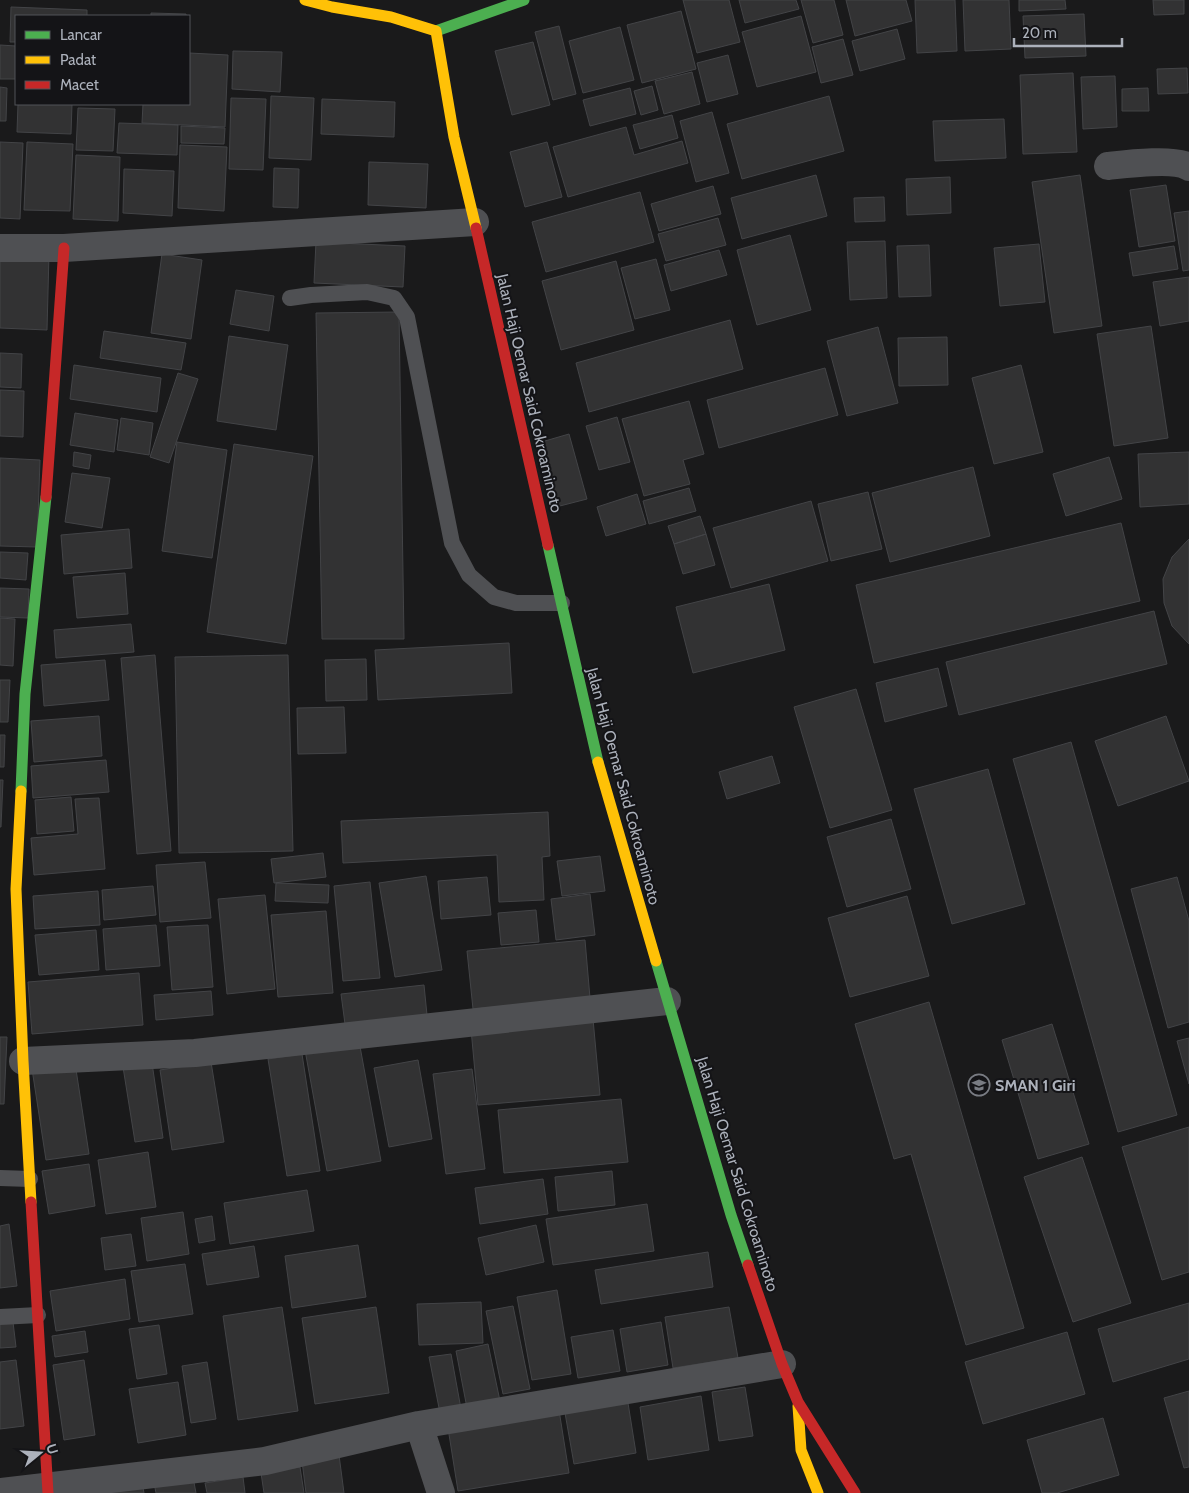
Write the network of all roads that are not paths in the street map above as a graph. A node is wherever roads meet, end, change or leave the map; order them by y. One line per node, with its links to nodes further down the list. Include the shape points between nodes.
1 (305, 0): 3 (main road, via 332,7)
2 (524, 0): 4 (main road)
3 (392, 8): 4 (main road)
4 (436, 31): 7 (main road, Jalan Haji Oemar Said Cokroaminoto, via 454,137)
5 (1108, 166): 6 (street, via 1156,162)
6 (1189, 167)
7 (475, 222): 9 (street); 11 (main road, Jalan Haji Oemar Said Cokroaminoto)
8 (0, 248): 9 (street)
9 (64, 248): 12 (main road, via 46,487)
10 (290, 298): 11 (lane, via 367,292 394,298 407,317 452,543 469,574 494,596 516,603)
11 (562, 603): 13 (main road, Jalan Haji Oemar Said Cokroaminoto, via 606,795)
12 (8, 888): 14 (main road)
13 (667, 1000): 14 (street, via 195,1053); 19 (main road, Jalan Haji Oemar Said Cokroaminoto, via 731,1215)
14 (23, 1060): 16 (main road)
15 (0, 1178): 16 (lane)
16 (30, 1179): 17 (main road)
17 (38, 1315): 18 (lane); 22 (main road)
18 (0, 1317)
19 (782, 1364): 20 (main road, Jalan Haji Oemar Said Cokroaminoto); 21 (street)
20 (798, 1402): 25 (main road, via 802,1450); 26 (main road, Jalan Haji Oemar Said Cokroaminoto)
21 (419, 1425): 22 (street, via 264,1461); 24 (street)
22 (48, 1490): 23 (street)
23 (0, 1492)
24 (441, 1493)
25 (818, 1493)
26 (855, 1493)

